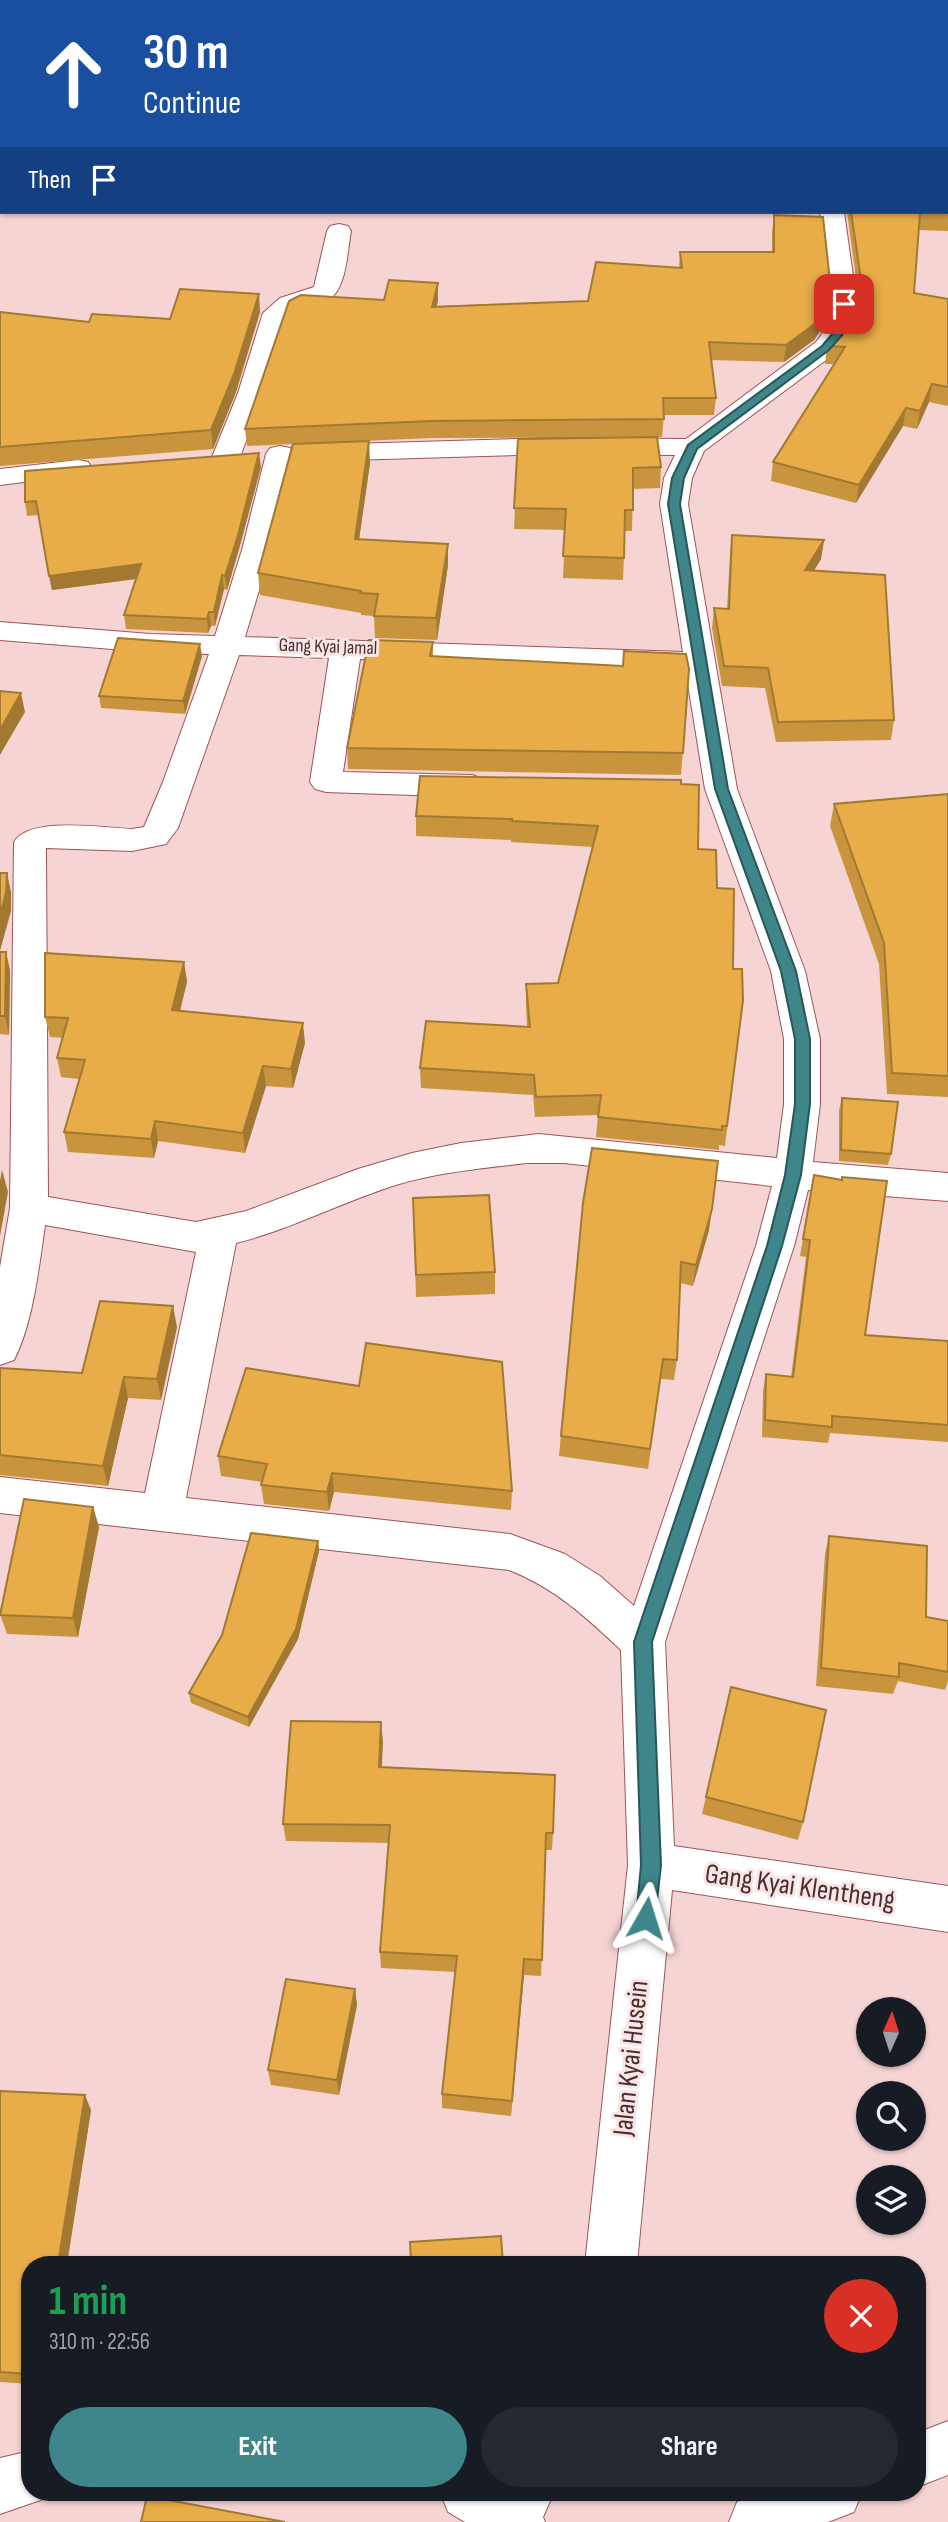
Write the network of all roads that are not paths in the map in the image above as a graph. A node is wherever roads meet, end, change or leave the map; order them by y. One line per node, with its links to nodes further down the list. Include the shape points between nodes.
1 (832, 214): 3 (street, via 844,304 838,334)
2 (339, 231): 5 (street, via 326,291 289,303 276,313)
3 (692, 447): 4 (street); 12 (street, via 678,478 674,504)
4 (280, 454): 5 (street); 10 (street, via 263,533)
5 (226, 457): 6 (street)
6 (197, 458)
7 (110, 465): 8 (street)
8 (0, 477)
9 (0, 631): 10 (street, Gang Kyai Jamal)
10 (228, 644): 11 (street, Gang Kyai Jamal); 16 (street, via 162,828 153,836 132,840 41,837 30,842)
11 (346, 648): 12 (street, Gang Kyai Jamal); 13 (street, via 326,782)
12 (698, 660): 14 (street, via 707,789 788,971 802,1039 802,1104)
13 (499, 786)
14 (793, 1175): 15 (street); 17 (street, via 531,1149 398,1171); 21 (street, via 775,1246)
15 (948, 1187)
16 (29, 1208): 17 (street, via 170,1234); 18 (street)
17 (219, 1234): 20 (street)
18 (0, 1349)
19 (0, 1495): 20 (street)
20 (162, 1513): 21 (street, via 510,1552 550,1567 585,1589)
21 (643, 1642): 22 (street, Jalan Kyai Husein)
22 (651, 1865): 23 (street, Gang Kyai Klentheng); 24 (street, Jalan Kyai Husein)
23 (948, 1909)
24 (612, 2256)
25 (948, 2448): 26 (street)
26 (926, 2457)
27 (21, 2480): 28 (street)
28 (0, 2486)
29 (811, 2501): 30 (street)
30 (757, 2522)

